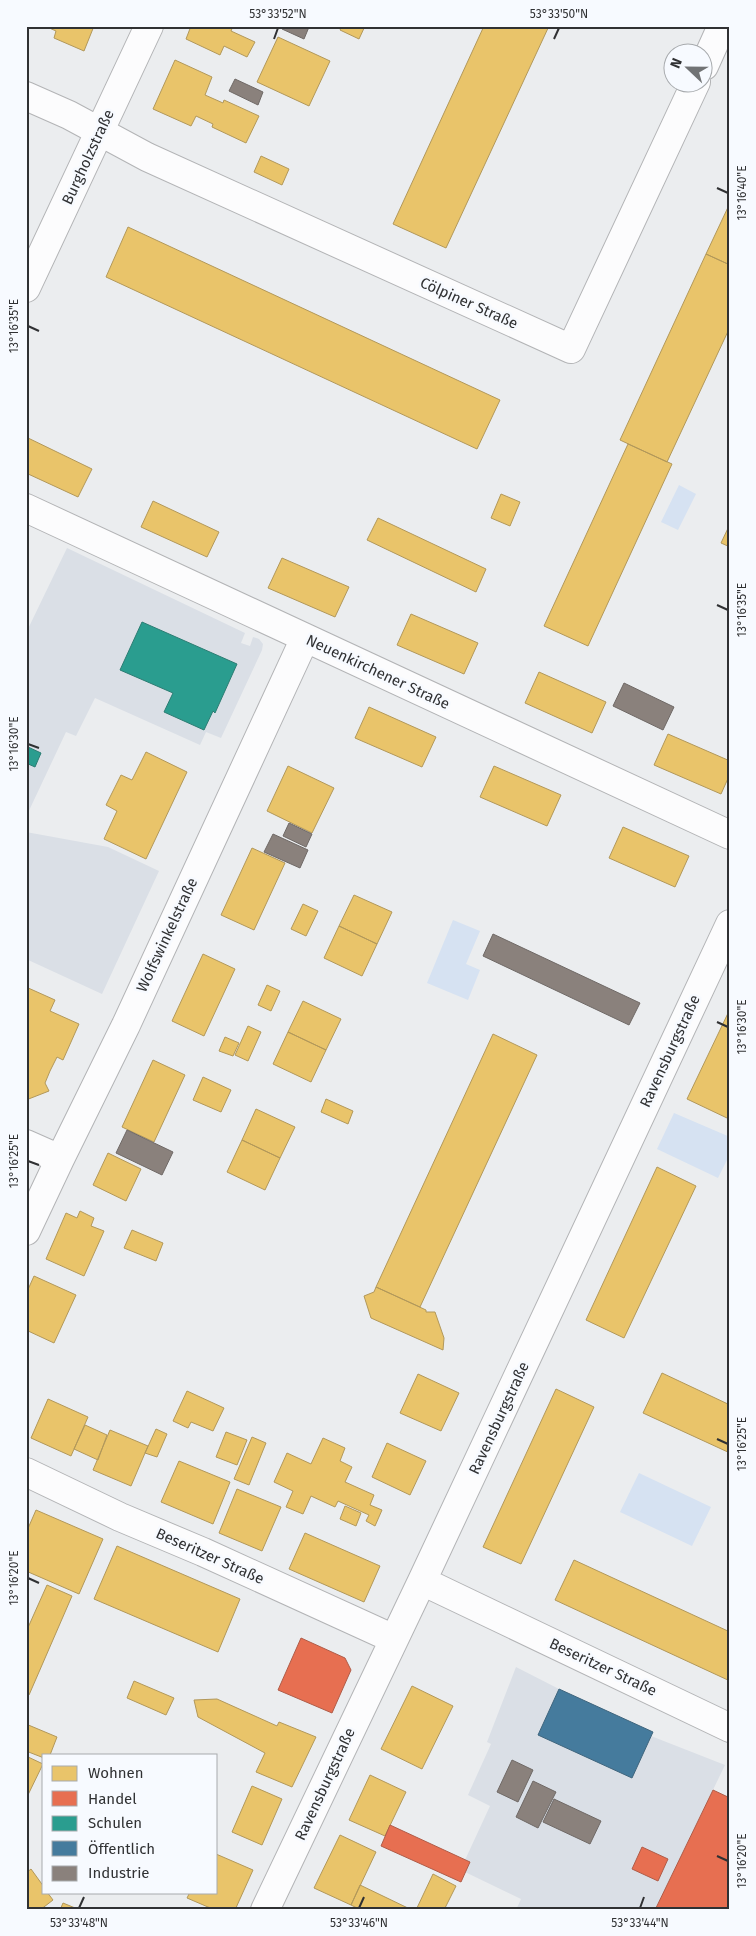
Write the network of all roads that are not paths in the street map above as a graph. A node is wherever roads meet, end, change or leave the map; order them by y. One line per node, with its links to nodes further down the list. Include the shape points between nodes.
1 (149, 26): 6 (street, Burgholzstraße)
2 (722, 26): 3 (street)
3 (714, 44)
4 (691, 92): 6 (street, Cölpiner Straße, via 571,350)
5 (26, 96): 6 (street)
6 (100, 132): 7 (street, Burgholzstraße)
7 (26, 288)
8 (26, 508): 9 (street, Neuenkirchener Straße)
9 (304, 638): 10 (street, Neuenkirchener Straße); 13 (street, Wolfswinkelstraße, via 130,1016)
10 (730, 835)
11 (730, 924): 16 (street, Ravensburgstraße)
12 (26, 1144): 13 (street)
13 (60, 1159): 14 (street, Wolfswinkelstraße)
14 (26, 1232)
15 (26, 1472): 17 (street, Beseritzer Straße)
16 (422, 1581): 17 (street, Ravensburgstraße); 18 (street, Beseritzer Straße)
17 (394, 1639): 19 (street, Ravensburgstraße)
18 (730, 1728)
19 (265, 1910)

